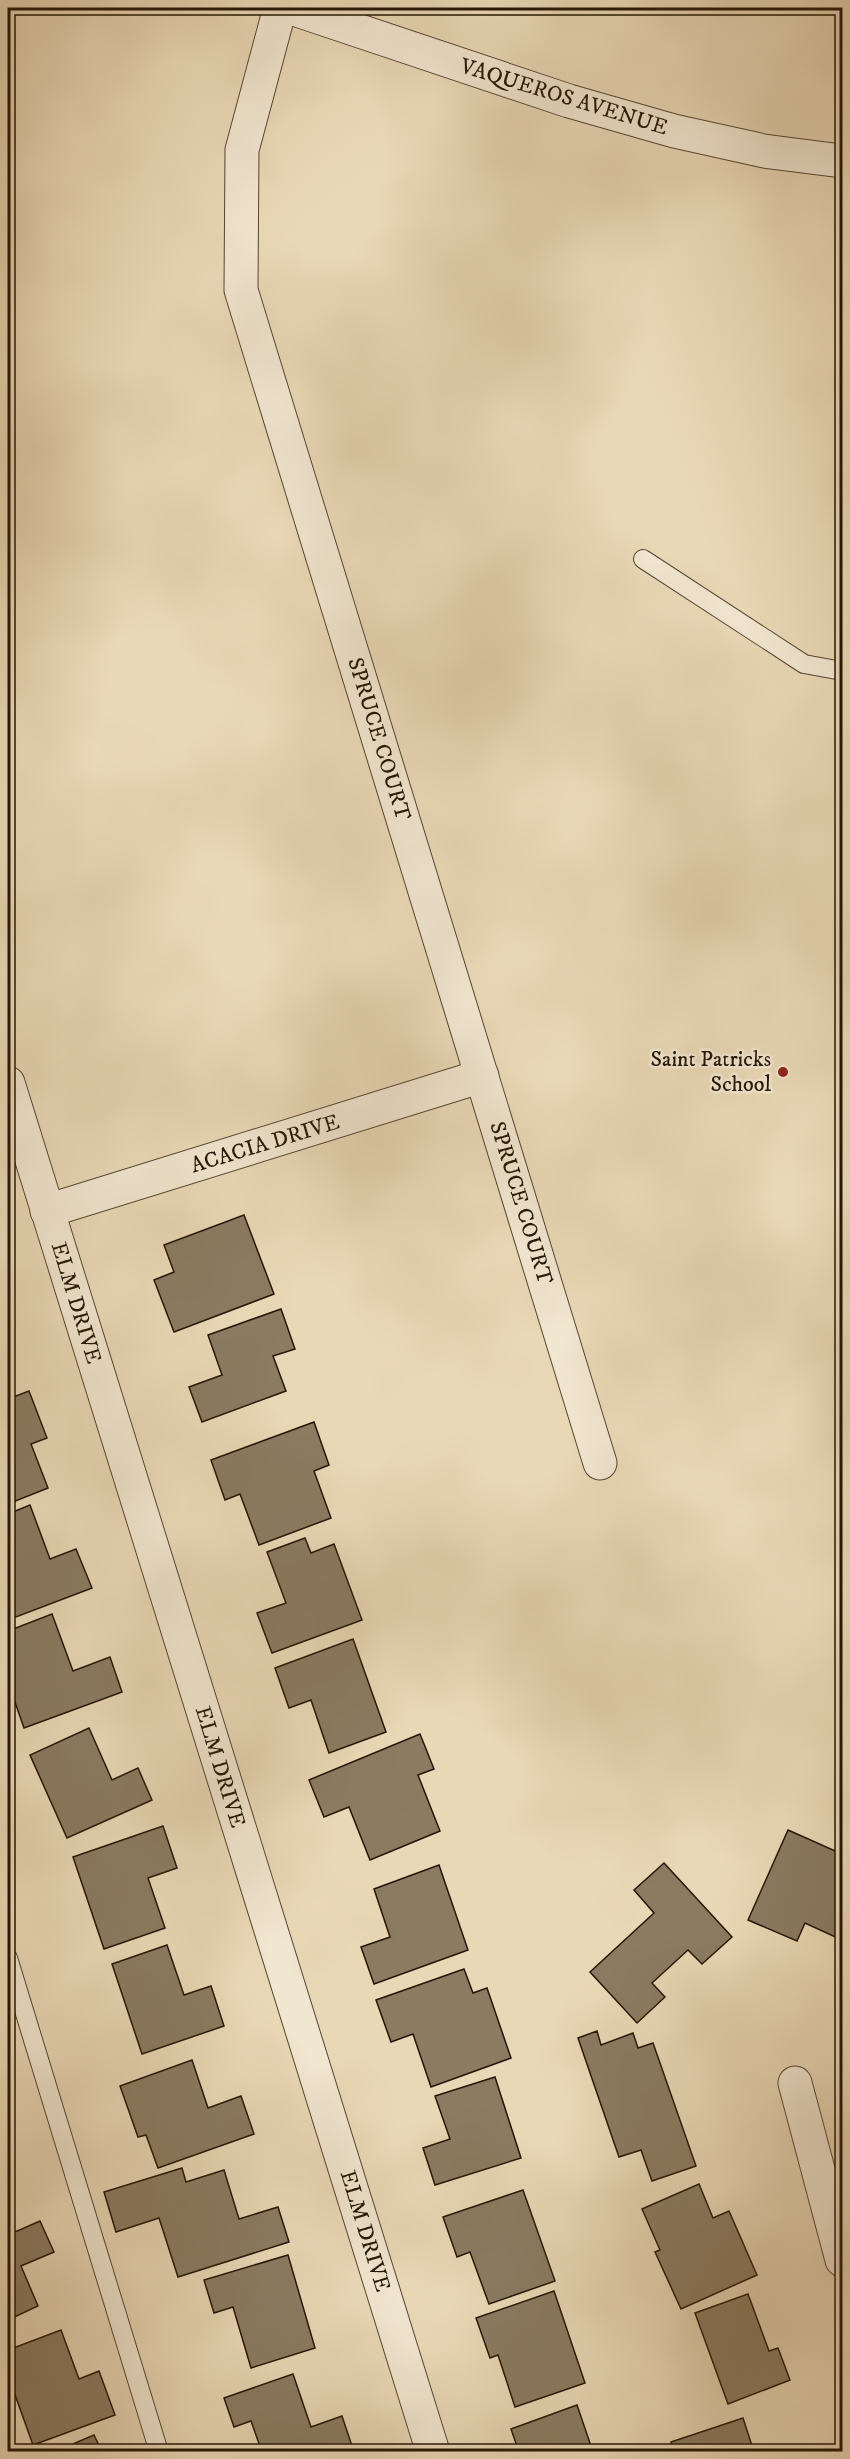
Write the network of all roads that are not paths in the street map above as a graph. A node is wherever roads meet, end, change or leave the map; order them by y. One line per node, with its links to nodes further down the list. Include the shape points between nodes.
1 (280, 8): 6 (street, SPRUCE COURT, via 242,150 241,290)
2 (291, 8): 3 (street, VAQUEROS AVENUE, via 570,101 674,131 764,151)
3 (843, 160)
4 (643, 559): 5 (lane, via 804,664)
5 (843, 671)
6 (482, 1076): 8 (street, ACACIA DRIVE); 9 (street, SPRUCE COURT)
7 (8, 1083): 8 (street, ELM DRIVE)
8 (47, 1211): 14 (street, ELM DRIVE)
9 (600, 1463)
10 (8, 1958): 13 (lane)
11 (795, 2083): 12 (street)
12 (843, 2260)
13 (159, 2451)
14 (433, 2451)

